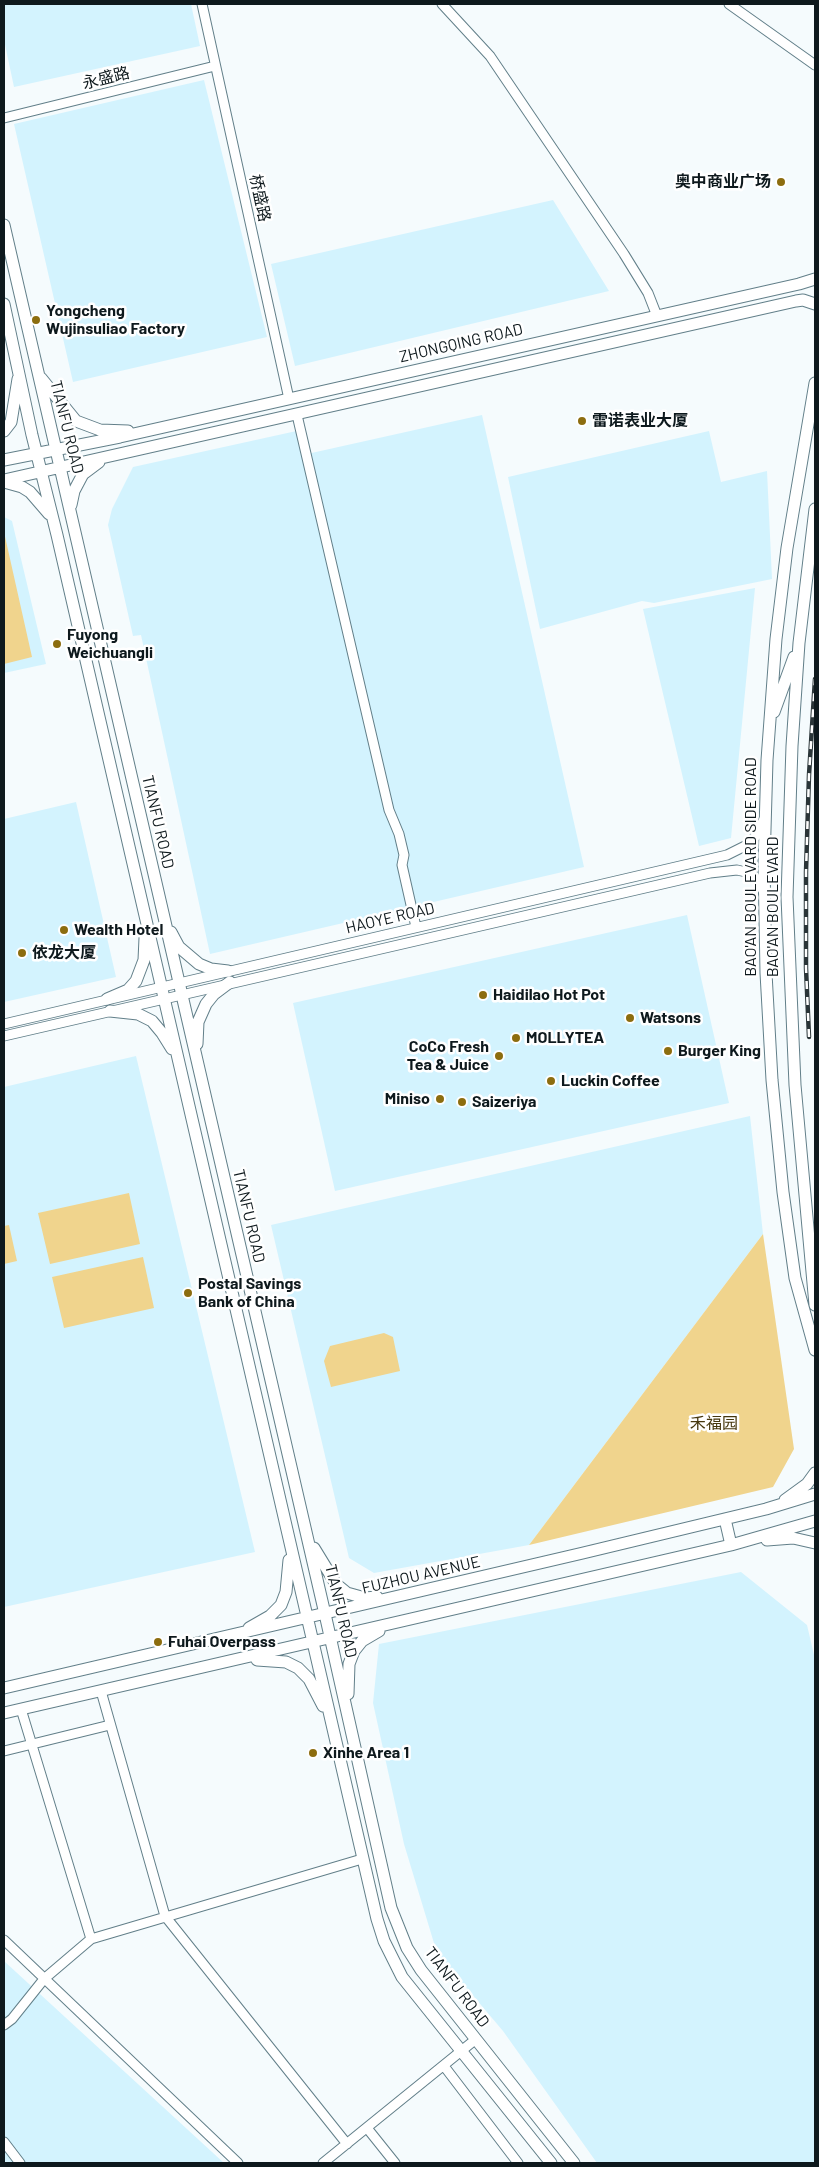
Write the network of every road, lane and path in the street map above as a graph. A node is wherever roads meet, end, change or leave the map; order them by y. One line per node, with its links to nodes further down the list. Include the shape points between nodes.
1 (202, 4): 5 (street, 桥盛路)
2 (442, 4): 12 (street, via 490,56 624,254 648,293)
3 (729, 4): 4 (street)
4 (815, 65)
5 (215, 66): 6 (street, 永盛路); 17 (street, 桥盛路)
6 (4, 118)
7 (4, 225): 15 (main road, TIANFU ROAD)
8 (815, 279): 9 (main road, ZHONGQING ROAD)
9 (727, 300): 12 (main road, ZHONGQING ROAD); 13 (main road)
10 (4, 304): 14 (main road, TIANFU ROAD)
11 (815, 304): 13 (main road, ZHONGQING ROAD, via 796,301)
12 (656, 316): 17 (main road, ZHONGQING ROAD)
13 (731, 316): 18 (main road, ZHONGQING ROAD)
14 (20, 372): 19 (main road, via 11,422); 22 (main road, TIANFU ROAD)
15 (38, 376): 20 (main road, via 76,421 100,430); 21 (main road, TIANFU ROAD)
16 (815, 383): 32 (main road, BAO'AN BOULEVARD SIDE ROAD, via 787,548)
17 (289, 399): 20 (main road, ZHONGQING ROAD)
18 (297, 415): 23 (main road, ZHONGQING ROAD); 37 (street, via 389,810 404,855 402,864)
19 (4, 431)
20 (144, 431): 21 (main road, ZHONGQING ROAD)
21 (57, 449): 22 (main road, ZHONGQING ROAD); 25 (main road, TIANFU ROAD)
22 (36, 452): 24 (main road, ZHONGQING ROAD); 26 (main road, TIANFU ROAD)
23 (117, 456): 25 (main road); 29 (main road, via 91,466 83,474 74,491)
24 (4, 460)
25 (61, 468): 26 (main road); 29 (main road, TIANFU ROAD)
26 (41, 473): 27 (main road); 30 (main road, TIANFU ROAD)
27 (4, 481): 30 (main road, via 30,492)
28 (815, 509): 31 (main road, BAO'AN BOULEVARD)
29 (71, 516): 35 (main road, TIANFU ROAD)
30 (53, 522): 36 (main road, TIANFU ROAD)
31 (798, 643): 32 (main road); 48 (main road, BAO'AN BOULEVARD, via 789,826 788,952 795,1085)
32 (769, 727): 33 (main road, BAO'AN BOULEVARD SIDE ROAD)
33 (765, 816): 34 (main road, BAO'AN BOULEVARD SIDE ROAD); 37 (street, HAOYE ROAD, via 756,836 747,845 727,855)
34 (764, 892): 38 (street, HAOYE ROAD, via 755,877 746,872 725,870); 49 (main road, BAO'AN BOULEVARD SIDE ROAD, via 772,1070 783,1192 795,1278)
35 (161, 906): 38 (main road, via 172,936 188,956); 40 (main road, TIANFU ROAD)
36 (144, 912): 39 (main road, TIANFU ROAD); 41 (main road, via 146,950 140,972 128,990)
37 (416, 928): 38 (street, HAOYE ROAD)
38 (229, 977): 40 (street, HAOYE ROAD); 46 (main road, via 210,999 198,1022)
39 (161, 987): 40 (street, HAOYE ROAD); 41 (street, HAOYE ROAD); 42 (main road, TIANFU ROAD)
40 (180, 989): 42 (street, HAOYE ROAD); 46 (main road, TIANFU ROAD)
41 (107, 999): 44 (street, HAOYE ROAD)
42 (164, 999): 43 (street, HAOYE ROAD); 47 (main road, TIANFU ROAD)
43 (110, 1011): 45 (street, HAOYE ROAD); 47 (main road, via 138,1014 152,1021)
44 (4, 1024)
45 (4, 1036)
46 (198, 1066): 55 (main road, TIANFU ROAD)
47 (180, 1067): 59 (main road, TIANFU ROAD)
48 (815, 1305)
49 (815, 1350)
50 (815, 1473): 52 (main road, via 798,1492)
51 (815, 1494): 52 (main road, FUZHOU AVENUE)
52 (766, 1509): 53 (main road, FUZHOU AVENUE)
53 (724, 1519): 58 (main road); 60 (main road, FUZHOU AVENUE)
54 (815, 1521): 56 (main road)
55 (307, 1534): 60 (main road, via 325,1570 347,1593 365,1598); 61 (main road, TIANFU ROAD)
56 (743, 1542): 57 (main road, via 793,1538); 58 (main road)
57 (815, 1543)
58 (731, 1545): 63 (main road)
59 (290, 1546): 62 (main road, TIANFU ROAD); 64 (main road, via 286,1592 281,1605 262,1621)
60 (396, 1597): 61 (main road, FUZHOU AVENUE)
61 (325, 1614): 62 (main road, FUZHOU AVENUE); 65 (main road, TIANFU ROAD)
62 (307, 1618): 64 (main road, FUZHOU AVENUE); 66 (main road, TIANFU ROAD)
63 (404, 1621): 65 (main road); 72 (main road, via 375,1633 354,1651 347,1686)
64 (227, 1637): 68 (main road, FUZHOU AVENUE)
65 (331, 1638): 66 (main road); 72 (main road, TIANFU ROAD)
66 (312, 1642): 67 (main road); 73 (main road, TIANFU ROAD)
67 (230, 1661): 69 (main road); 73 (main road, via 270,1659 298,1668 309,1680)
68 (4, 1688)
69 (101, 1691): 70 (main road); 74 (street)
70 (21, 1709): 71 (main road); 75 (street)
71 (4, 1713)
72 (349, 1721): 83 (main road, TIANFU ROAD, via 386,1890 398,1927 422,1970)
73 (331, 1724): 77 (main road, TIANFU ROAD)
74 (110, 1725): 75 (street); 78 (street)
75 (31, 1744): 76 (street); 79 (street)
76 (4, 1751)
77 (362, 1858): 78 (street); 84 (main road, TIANFU ROAD, via 376,1919 392,1958 402,1976)
78 (166, 1916): 79 (street); 88 (street)
79 (92, 1939): 81 (street)
80 (4, 1940): 81 (street)
81 (44, 1979): 82 (street); 90 (street)
82 (4, 2025)
83 (476, 2039): 84 (street); 95 (main road, TIANFU ROAD)
84 (461, 2051): 85 (street); 94 (main road, TIANFU ROAD)
85 (444, 2066): 86 (street); 93 (street)
86 (367, 2128): 88 (street); 92 (street)
87 (4, 2142): 89 (street)
88 (347, 2144): 91 (street)
89 (20, 2163)
90 (238, 2163)
91 (323, 2163)
92 (395, 2163)
93 (518, 2163)
94 (551, 2163)
95 (574, 2163)

